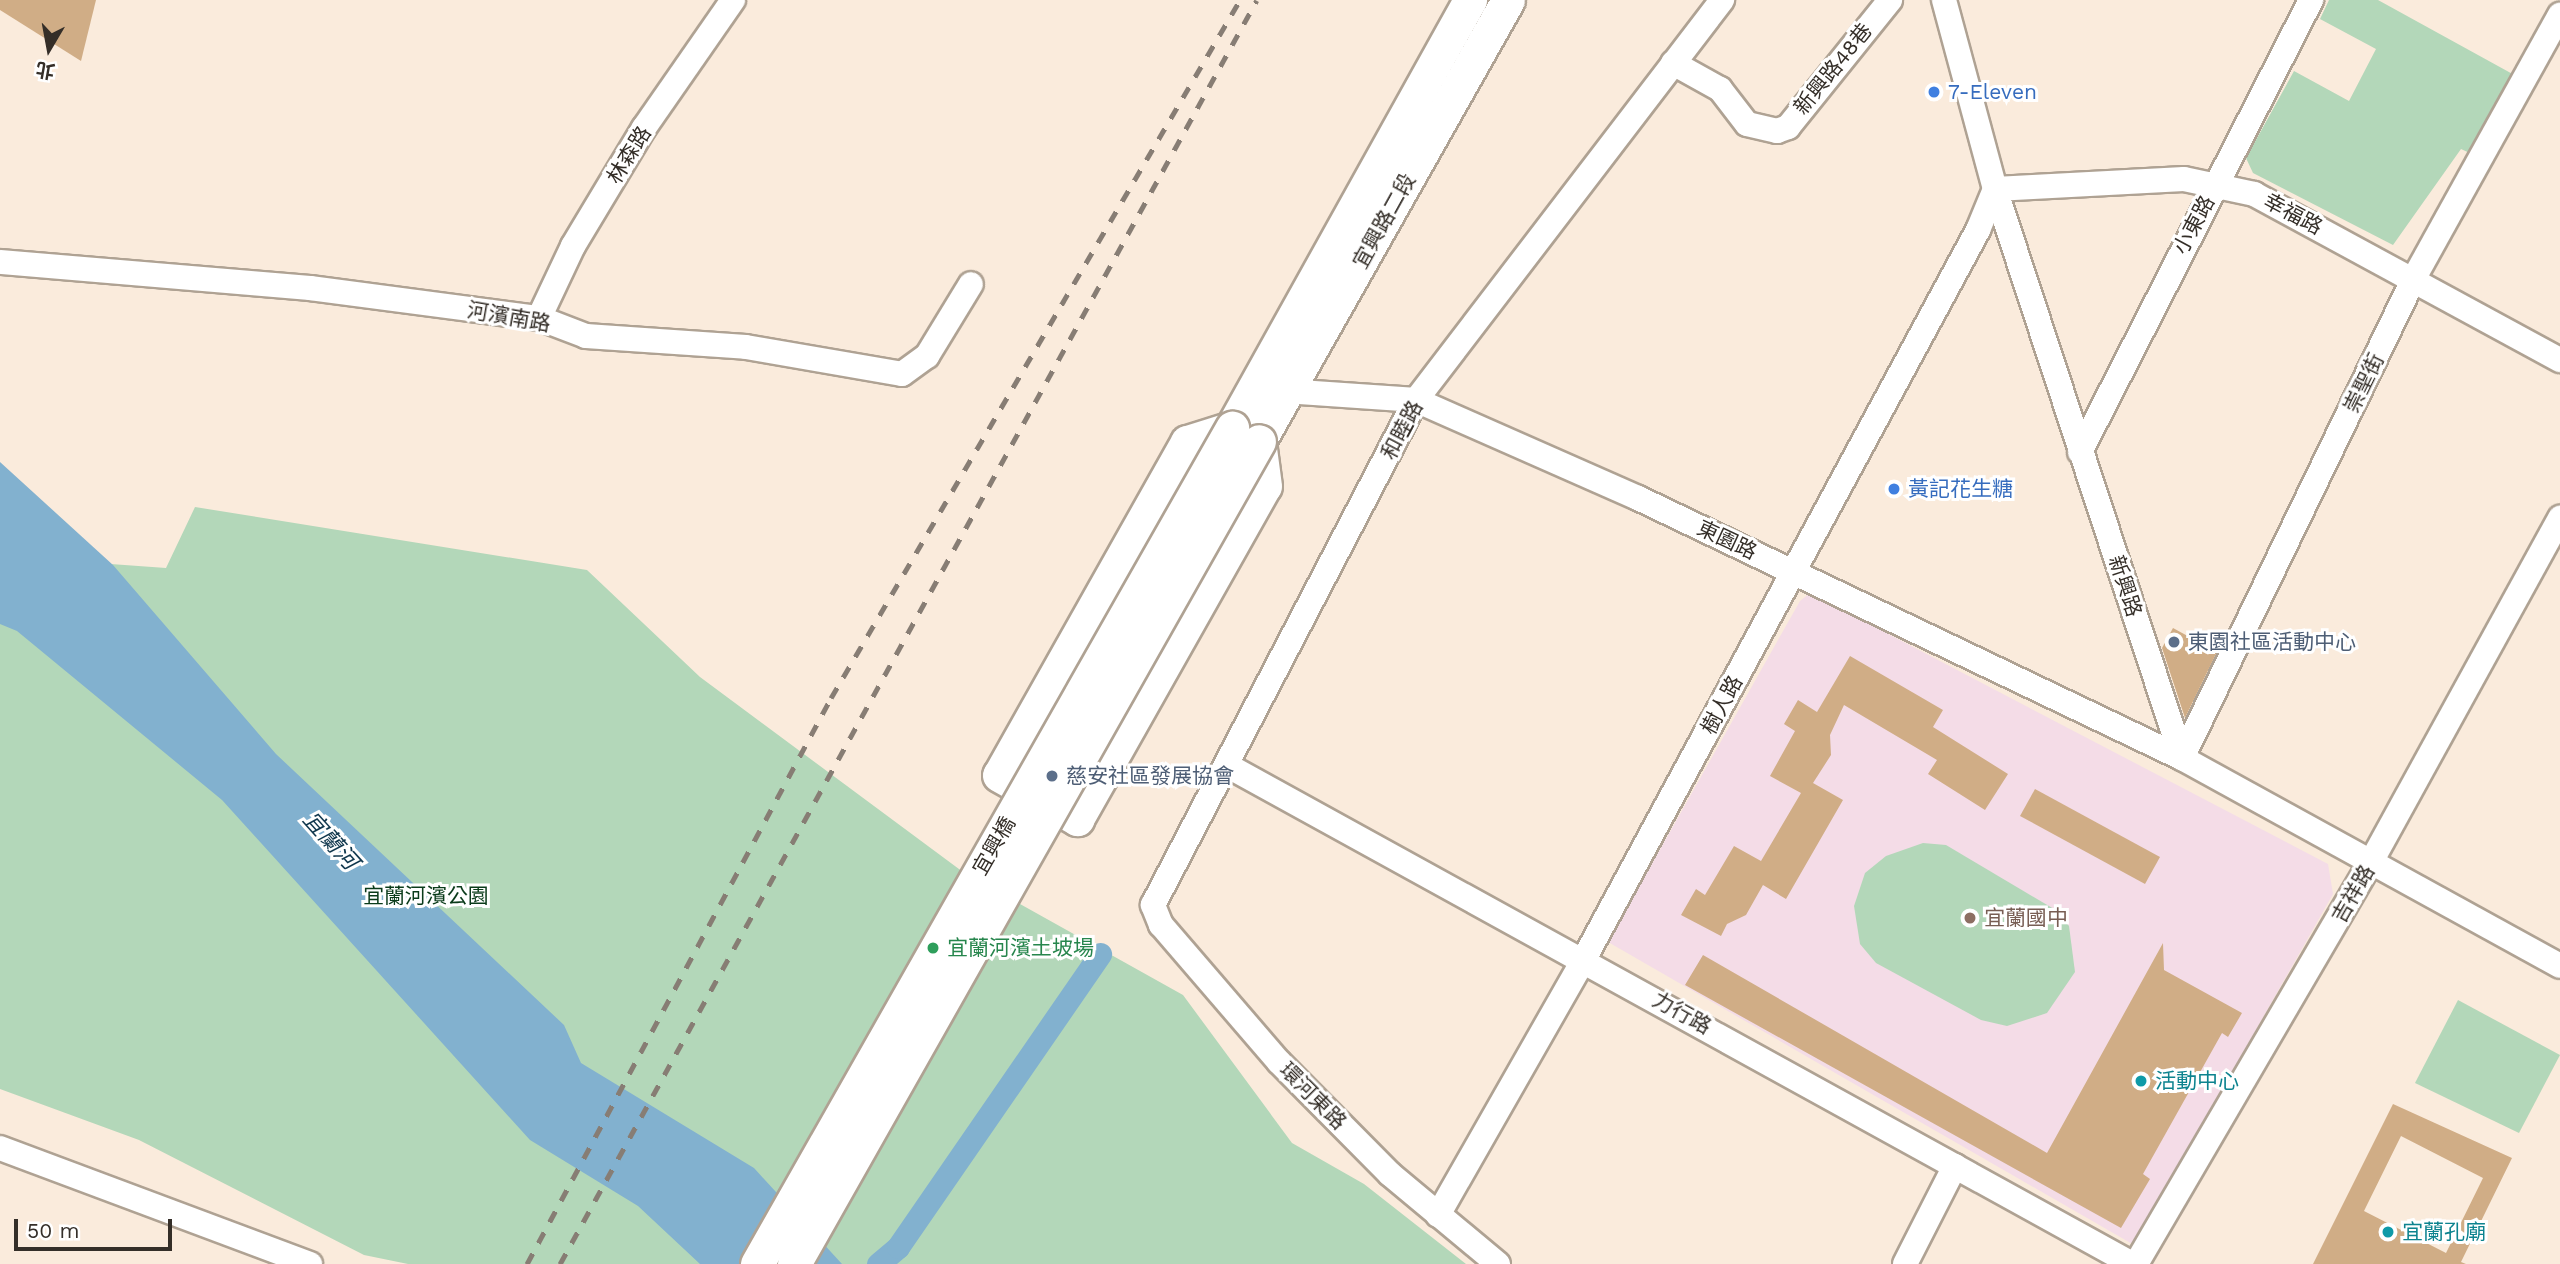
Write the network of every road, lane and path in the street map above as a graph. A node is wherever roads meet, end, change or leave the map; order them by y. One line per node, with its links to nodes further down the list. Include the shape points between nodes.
1 (733, 0): 15 (street, 林森路, via 637,140 573,246)
2 (1471, 0): 17 (street, 宜興路二段)
3 (1508, 0): 18 (street, 宜興路二段)
4 (1722, 0): 9 (street, 和睦路)
5 (1891, 0): 9 (street, 新興路48巷, via 1788,127 1777,131 1747,124 1720,89)
6 (1944, 0): 11 (street, 新興路)
7 (2311, 0): 10 (street, 小東路)
8 (2560, 15): 13 (street, 崇聖街)
9 (1673, 63): 19 (street, 和睦路)
10 (2215, 185): 11 (street, 幸福路, via 2184,179); 13 (street, 幸福路, via 2255,194); 21 (street, 小東路)
11 (1995, 189): 21 (street, 新興路); 23 (street, 樹人路)
12 (0, 262): 15 (street, 河濱南路, via 310,288)
13 (2414, 278): 16 (street, 幸福路); 25 (street, 崇聖街)
14 (971, 284): 15 (street, 河濱南路, via 927,356 902,374 746,347 586,336)
15 (539, 318)
16 (2560, 360)
17 (1253, 388): 18 (street, 東園路); 20 (street, 宜興路二段)
18 (1288, 391): 19 (street, 東園路); 20 (street, 宜興路二段)
19 (1416, 400): 23 (street, 東園路); 26 (street, 和睦路)
20 (1246, 435): 24 (street, via 1187,442); 27 (street, via 1265,486); 36 (street, 宜興橋, bridge); 37 (street, 宜興橋, bridge)
21 (2080, 452): 25 (street, 新興路)
22 (2560, 518): 28 (street, 吉祥路)
23 (1794, 572): 25 (street, 東園路); 30 (street, 樹人路)
24 (1020, 737): 27 (street); 27 (street, via 999,775 1077,819)
25 (2182, 758): 28 (street)
26 (1230, 766): 29 (street, 和睦路); 30 (street, 力行路)
27 (1099, 781)
28 (2371, 862): 31 (street); 40 (street, 吉祥路)
29 (1153, 905): 34 (street, 環河東路, via 1161,925 1279,1062)
30 (1584, 959): 33 (street, 力行路); 34 (street, 樹人路)
31 (2560, 966)
32 (0, 1147): 35 (street)
33 (1955, 1166): 39 (street); 40 (street, 力行路)
34 (1438, 1215): 38 (street, 環河東路)
35 (310, 1264)
36 (757, 1264)
37 (794, 1264)
38 (1498, 1264)
39 (1906, 1264)
40 (2134, 1264)

